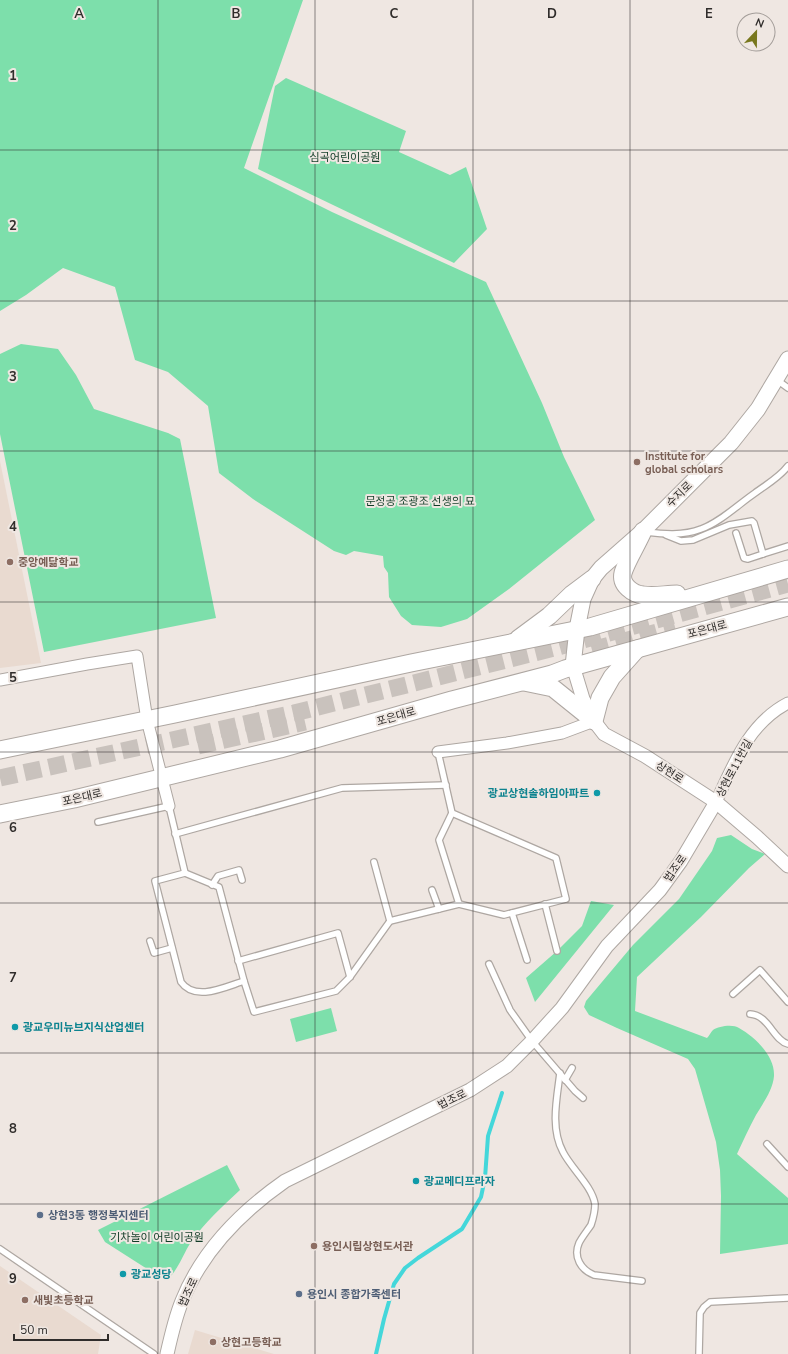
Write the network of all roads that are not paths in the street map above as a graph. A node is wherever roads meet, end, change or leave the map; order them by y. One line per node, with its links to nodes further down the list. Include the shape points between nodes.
1 (788, 359): 2 (main road, 수지로)
2 (782, 384): 4 (main road, 수지로, via 758,409 731,444)
3 (788, 466): 6 (lane, via 782,474 701,529)
4 (643, 531): 6 (lane); 10 (main road, 수지로); 11 (main road, via 623,574 625,586 642,595)
5 (736, 533): 8 (lane, via 744,558)
6 (664, 534): 8 (lane, via 681,541 693,540 729,525 752,521)
7 (788, 546): 8 (lane)
8 (763, 554)
9 (788, 569): 11 (main road)
10 (592, 579): 13 (main road, 수지로, via 583,599); 14 (main road, via 549,616)
11 (701, 595): 13 (main road)
12 (788, 607): 15 (main road, 포은대로)
13 (577, 630): 14 (main road); 16 (main road, 수지로)
14 (512, 643): 20 (main road)
15 (637, 648): 16 (main road, 포은대로); 21 (main road, via 612,677 600,698)
16 (573, 666): 18 (main road, 포은대로); 21 (street, 상현로, via 583,699)
17 (0, 680): 20 (street, via 137,656)
18 (521, 682): 21 (main road, via 553,688); 24 (main road, 포은대로, via 280,750)
19 (788, 703): 26 (street, 상현로11번길, via 777,708 762,721 750,737 732,767)
20 (147, 720): 22 (main road); 24 (street)
21 (594, 721): 23 (street, via 562,732 507,743); 26 (street, 상현로, via 604,734 645,756)
22 (0, 750)
23 (438, 752): 25 (lane)
24 (162, 778): 27 (street); 29 (main road, 포은대로)
25 (446, 785): 28 (lane); 31 (lane, via 342,788)
26 (716, 802): 33 (street, 상현로); 54 (street, 법조로, via 681,861 660,890 607,946 562,1008)
27 (169, 806): 30 (lane); 31 (lane)
28 (452, 813): 38 (lane, via 439,840); 39 (lane, via 556,858 566,899)
29 (0, 814)
30 (98, 822)
31 (175, 834): 34 (lane)
32 (374, 862): 42 (lane)
33 (788, 866)
34 (185, 873): 36 (lane); 44 (lane, via 155,881)
35 (242, 880): 36 (lane, via 239,870 218,876)
36 (212, 884): 47 (lane, via 219,887)
37 (432, 890): 40 (lane)
38 (459, 904): 40 (lane); 41 (lane, via 504,915)
39 (545, 904): 41 (lane); 45 (lane)
40 (439, 909): 42 (lane)
41 (512, 913): 46 (lane)
42 (390, 921): 49 (lane)
43 (150, 941): 44 (lane, via 154,953)
44 (172, 948): 50 (lane, via 181,982 186,988 201,992)
45 (558, 951)
46 (527, 960)
47 (238, 961): 49 (lane, via 338,933); 50 (lane)
48 (490, 964): 54 (lane, via 510,1010)
49 (350, 976): 50 (lane, via 336,991 254,1012)
50 (244, 981)
51 (733, 994): 52 (lane, via 760,970)
52 (788, 1002)
53 (750, 1014): 55 (lane, via 760,1016 781,1040)
54 (532, 1041): 57 (lane); 66 (street, 법조로, via 506,1066 470,1090 285,1181 255,1203 227,1230 195,1275 182,1302)
55 (788, 1044)
56 (572, 1068): 58 (lane)
57 (560, 1073): 58 (lane); 63 (lane, via 556,1108 558,1140 563,1152 591,1193 595,1204 593,1225 579,1244 576,1253 578,1261 582,1268 594,1275)
58 (566, 1080): 59 (lane)
59 (583, 1098)
60 (767, 1144): 61 (lane)
61 (788, 1167)
62 (0, 1249): 65 (lane)
63 (642, 1281)
64 (788, 1298): 67 (lane, via 710,1302 700,1313)
65 (154, 1354)
66 (167, 1354)
67 (699, 1354)

